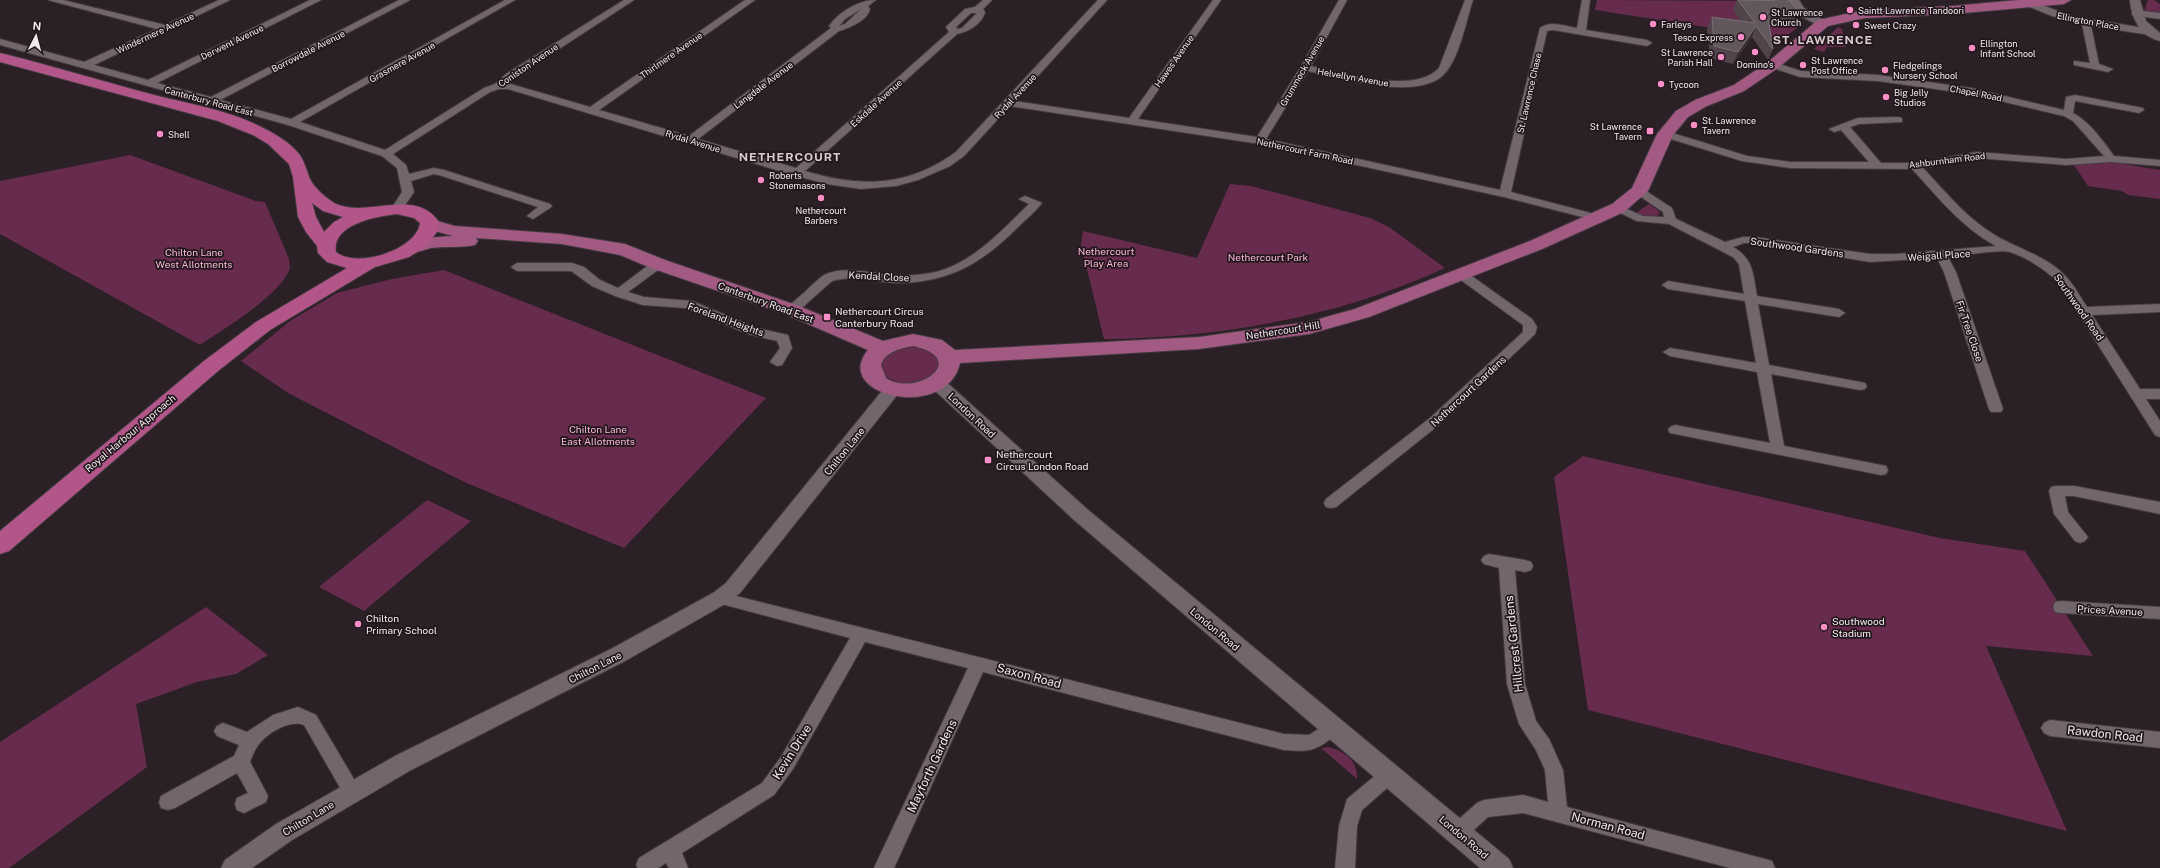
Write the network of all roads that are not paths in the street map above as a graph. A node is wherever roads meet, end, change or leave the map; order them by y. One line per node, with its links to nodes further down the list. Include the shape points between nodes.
1 (52, 0): 23 (street)
2 (226, 0): 23 (street, Windermere Avenue)
3 (318, 0): 36 (street, Derwent Avenue)
4 (406, 0): 38 (street, Borrowdale Avenue)
5 (511, 0): 45 (street, Grasmere Avenue)
6 (630, 0): 37 (street, Coniston Avenue, via 509,76)
7 (751, 0): 40 (street, Thirlmere Avenue)
8 (872, 0): 47 (street, Langdale Avenue, via 864,7 866,11 848,26 836,29)
9 (988, 0): 54 (street, Eskdale Avenue, via 978,9 968,12 951,27 954,32)
10 (1103, 0): 39 (street, Rydal Avenue)
11 (1217, 0): 44 (street, Hawes Avenue)
12 (1343, 0): 34 (street, Grummock Avenue)
13 (1469, 0): 34 (street, Helvellyn Avenue, via 1448,61 1434,78 1398,84)
14 (1586, 0): 24 (street)
15 (1793, 0): 22 (main road, via 1799,10)
16 (2064, 0): 18 (main road)
17 (2135, 0): 19 (street)
18 (2036, 2): 21 (street, Ellington Place, via 2044,11); 22 (main road, via 1954,10 1865,14)
19 (2135, 12): 20 (street); 25 (street)
20 (2160, 16)
21 (2086, 21): 25 (street, Ellington Place); 33 (street)
22 (1823, 23): 31 (main road)
23 (166, 28): 32 (street, Windermere Avenue)
24 (1581, 31): 28 (street, St. Lawrence Chase, via 1634,44); 58 (street, St. Lawrence Chase, via 1553,27 1543,30)
25 (2150, 32): 26 (street)
26 (2160, 38)
27 (0, 42): 32 (street, Canterbury Road East)
28 (1647, 43)
29 (0, 57): 56 (highway, Canterbury Road East, via 238,123 268,136 287,151 300,167)
30 (2077, 63): 33 (street)
31 (1773, 64): 42 (street, Chapel Road, via 1800,74 1878,78 1970,91); 46 (main road, via 1739,88 1701,103 1682,114)
32 (84, 66): 36 (street, Canterbury Road East)
33 (2095, 66): 35 (street)
34 (1305, 68): 48 (street, Grummock Avenue)
35 (2108, 69)
36 (147, 84): 38 (street, Canterbury Road East)
37 (498, 86): 40 (street, Rydal Avenue, via 509,86); 49 (street, Coniston Avenue, via 487,90)
38 (211, 101): 45 (street, Canterbury Road East)
39 (1009, 103): 44 (street, Nethercourt Farm Road); 54 (street, Rydal Avenue, via 946,165 923,175 893,182 849,185)
40 (592, 110): 47 (street, Rydal Avenue)
41 (2139, 110): 42 (street, via 2075,98 2070,99)
42 (2068, 114): 50 (street, Chapel Road, via 2085,127)
43 (1898, 120): 52 (street, via 1858,121 1839,128)
44 (1131, 122): 48 (street, Nethercourt Farm Road)
45 (292, 123): 49 (street, Canterbury Road East)
46 (1665, 134): 52 (street, Ashburnham Road, via 1763,162 1790,165); 57 (main road)
47 (691, 140): 54 (street, Rydal Avenue)
48 (1260, 141): 58 (street, Nethercourt Farm Road)
49 (386, 154): 55 (street, Canterbury Road East, via 402,167)
50 (2111, 159): 51 (street, Ashburnham Road); 53 (street, Ashburnham Road, via 2066,162 1977,154)
51 (2160, 163)
52 (1878, 166): 53 (street, Ashburnham Road)
53 (1915, 166): 69 (street, Southwood Road, via 1971,224)
54 (797, 173)
55 (405, 179): 61 (street, Canterbury Road East, via 408,192); 63 (street, via 434,172 444,173 546,206)
56 (303, 181): 62 (highway, Canterbury Road East, via 325,206 341,212); 70 (highway, Canterbury Road East, via 304,207 313,232)
57 (1639, 191): 60 (main road, Nethercourt Hill); 65 (street, via 1668,210)
58 (1505, 194): 64 (street, Nethercourt Farm Road)
59 (1025, 199): 81 (street, Kendal Close, via 1036,202 991,248 961,267 940,274 903,279 847,273 836,275 828,278)
60 (1618, 208): 64 (main road, Nethercourt Hill); 65 (street, Southwood Gardens, via 1641,219)
61 (397, 209): 62 (highway); 66 (highway, via 420,213)
62 (365, 214): 70 (highway, Royal Harbour Approach, via 335,231)
63 (533, 216)
64 (1598, 218): 76 (main road, Nethercourt Hill)
65 (1671, 221): 67 (street, Southwood Gardens)
66 (430, 224): 68 (highway, via 429,232); 73 (main road, Canterbury Road East, via 454,231 562,239 606,246 625,250)
67 (1724, 246): 72 (street, Southwood Gardens, via 1743,240 1755,240); 79 (street, Southwood Gardens, via 1738,254 1745,264)
68 (413, 248): 73 (main road, Canterbury Road East, via 430,243 479,240 554,245); 74 (highway, via 391,258)
69 (2009, 248): 71 (street, Weigall Place); 82 (street, Southwood Road, via 2025,253 2054,269)
70 (330, 252): 74 (highway, via 349,263); 84 (highway, Royal Harbour Approach, via 320,277)
71 (1941, 254): 72 (street, Weigall Place); 95 (street, Fir Tree Close, via 1950,272)
72 (1870, 258)
73 (652, 262): 78 (street); 81 (main road, Canterbury Road East)
74 (369, 263): 84 (highway, Royal Harbour Approach)
75 (517, 266): 78 (street, Foreland Heights, via 580,270 596,283)
76 (1462, 275): 87 (main road, Nethercourt Hill, via 1376,308 1308,328 1132,348); 100 (street, Nethercourt Gardens, via 1528,322 1531,328 1529,334 1435,421)
77 (1668, 285): 79 (street)
78 (620, 293): 88 (street, Foreland Heights, via 643,301 688,304 752,331 783,338 786,348)
79 (1751, 299): 83 (street); 89 (street, Southwood Gardens)
80 (2160, 308): 82 (street)
81 (792, 310): 85 (main road, Canterbury Road East)
82 (2084, 310): 93 (street, Southwood Road)
83 (1839, 313)
84 (264, 326): 103 (highway, Royal Harbour Approach, via 158,409)
85 (883, 349): 87 (main road, via 900,341 924,341 942,348); 92 (main road, via 872,360 871,369 874,378 881,385)
86 (1670, 352): 89 (street)
87 (949, 357): 90 (main road, via 949,371)
88 (777, 362)
89 (1763, 369): 91 (street); 98 (street, Southwood Gardens)
90 (937, 383): 92 (main road, via 915,391); 112 (main road, London Road, via 1080,514)
91 (1860, 386)
92 (892, 390): 107 (street, Chilton Lane, via 733,588)
93 (2136, 394): 94 (street); 97 (street, Southwood Road)
94 (2160, 394)
95 (1996, 409)
96 (1675, 430): 98 (street)
97 (2160, 432)
98 (1778, 451): 99 (street)
99 (1881, 470)
100 (1331, 503)
101 (2160, 508): 102 (street, via 2060,489 2054,484 2061,514)
102 (2080, 537)
103 (0, 545)
104 (1490, 560): 105 (street)
105 (1507, 563): 106 (street); 122 (street, Hillcrest Gardens, via 1516,684 1528,724 1554,770)
106 (1525, 566)
107 (720, 598): 110 (street, Saxon Road); 119 (street, Chilton Lane, via 618,655 403,763)
108 (2061, 608): 109 (street, Prices Avenue)
109 (2160, 613)
110 (861, 634): 111 (street, Saxon Road); 124 (street, Kevin Drive, via 787,763 768,789)
111 (979, 663): 112 (street, Saxon Road, via 1284,742 1312,743); 127 (street, Mayforth Gardens)
112 (1334, 727): 118 (main road, London Road)
113 (2050, 728): 115 (street, Rawdon Road)
114 (223, 731): 116 (street)
115 (2160, 740)
116 (250, 741): 117 (street); 119 (street, via 279,720 298,715 310,720)
117 (241, 762): 120 (street); 121 (street, via 259,796)
118 (1388, 776): 123 (main road, London Road); 128 (street, via 1354,805 1348,826)
119 (352, 792): 126 (street, Chilton Lane, via 284,832)
120 (168, 802)
121 (244, 804)
122 (1558, 812): 123 (street, Norman Road, via 1523,804 1503,805 1484,809); 130 (street, Norman Road)
123 (1458, 832): 129 (main road, London Road)
124 (674, 859): 125 (street, Kevin Drive)
125 (646, 865)
126 (233, 868)
127 (884, 868)
128 (1345, 868)
129 (1500, 868)
130 (1765, 868)

